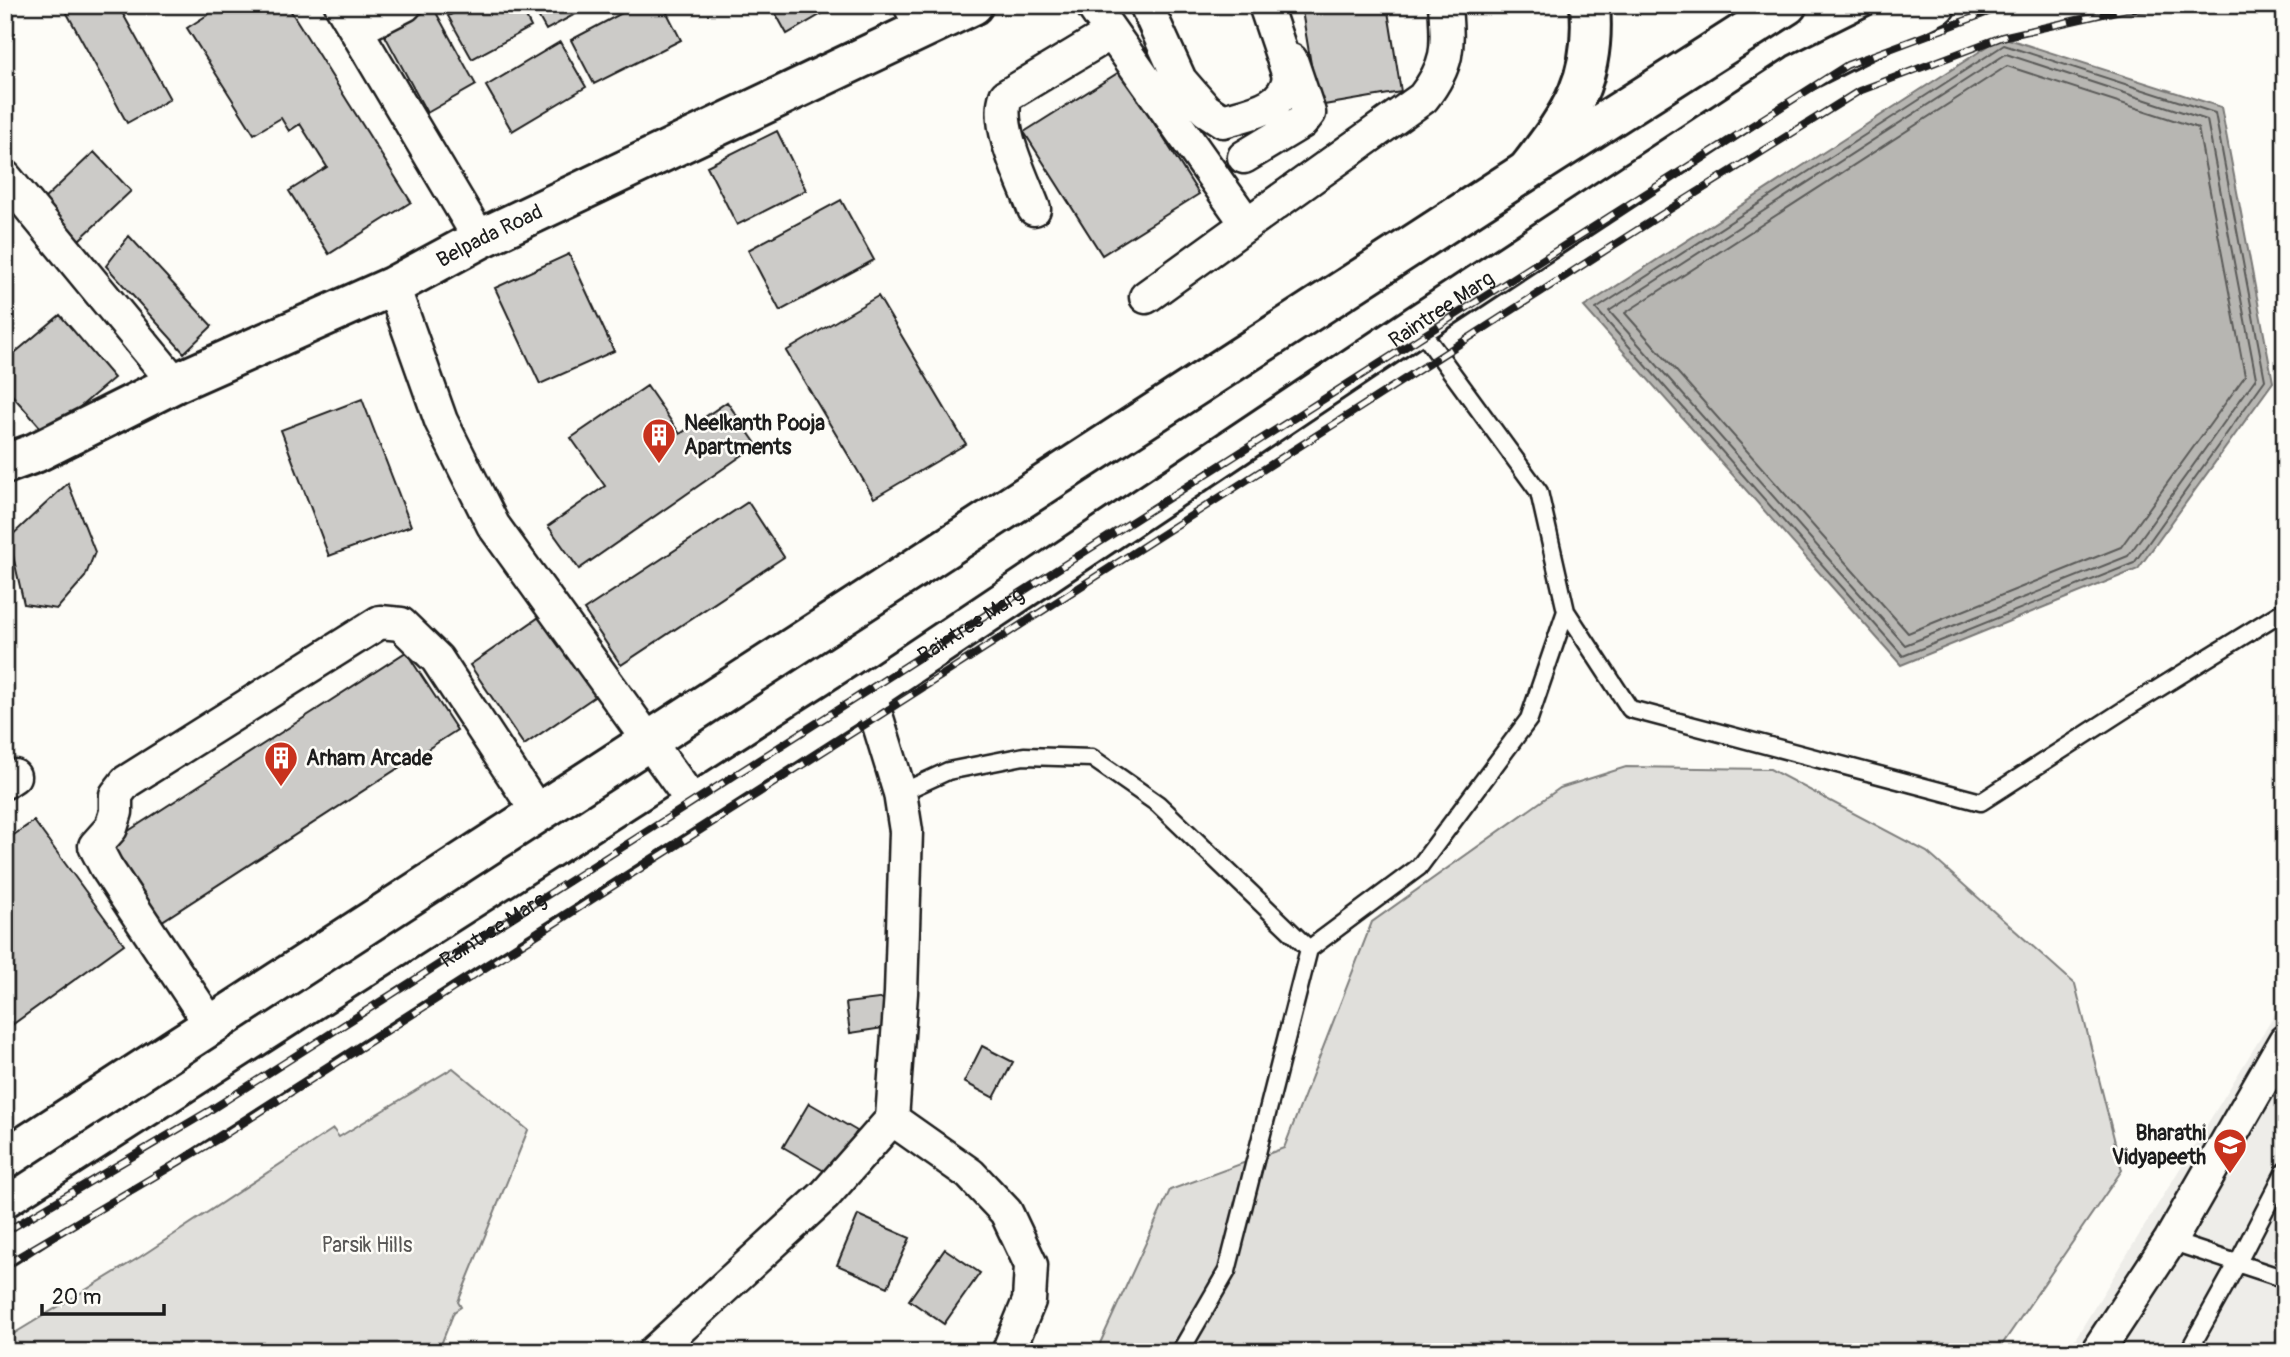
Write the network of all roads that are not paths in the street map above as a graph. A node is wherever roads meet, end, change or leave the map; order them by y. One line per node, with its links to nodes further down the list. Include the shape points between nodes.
1 (405, 5): 12 (street)
2 (973, 5): 11 (main road, Belpada Road)
3 (1092, 5): 13 (street)
4 (1146, 5): 5 (street, via 1180,80 1206,110 1223,121 1272,106 1288,87 1289,76)
5 (1265, 5)
6 (1274, 5): 14 (street, via 1309,113 1303,122)
7 (1445, 5): 18 (street, via 1448,48 1440,77 1423,98)
8 (1590, 5): 15 (main road, via 1588,65 1578,97 1560,129)
9 (1787, 5): 15 (main road)
10 (1936, 5): 22 (main road, Raintree Marg, via 1798,74)
11 (916, 17): 19 (main road, Belpada Road)
12 (349, 18): 19 (street)
13 (1111, 33): 17 (street, via 1006,96 1001,108); 18 (street)
14 (1244, 158)
15 (1525, 172): 28 (main road)
16 (5, 177): 23 (street)
17 (1034, 209)
18 (1247, 224): 21 (street)
19 (480, 239): 20 (main road, Belpada Road)
20 (393, 286): 23 (main road, Belpada Road); 28 (street, via 442,421 493,525)
21 (1146, 297)
22 (1417, 325): 26 (lane, via 1539,492); 27 (main road, Raintree Marg)
23 (175, 383): 24 (main road, Belpada Road)
24 (5, 464)
25 (2285, 610): 26 (lane, via 1981,802 1630,709)
26 (1566, 611): 32 (lane, via 1528,719 1419,867)
27 (869, 692): 29 (street); 30 (main road, Raintree Marg)
28 (650, 740): 30 (street); 31 (main road)
29 (900, 793): 32 (lane, via 948,771 1024,756 1092,758 1158,804); 35 (street, via 906,831)
30 (694, 804): 39 (main road, Raintree Marg)
31 (538, 813): 33 (main road); 33 (street, via 437,659 401,624 380,622 126,782 117,795 111,828 95,846)
32 (1309, 949): 44 (lane, via 1227,1271)
33 (211, 1025): 36 (main road)
34 (2285, 1041): 38 (street)
35 (892, 1119): 42 (street, via 825,1195); 43 (street, via 970,1174 1006,1212 1031,1265 1029,1301)
36 (5, 1159)
37 (2285, 1171): 40 (lane)
38 (2170, 1241): 40 (lane); 45 (street)
39 (5, 1246)
40 (2237, 1264): 41 (lane); 46 (lane)
41 (2285, 1279)
42 (654, 1352)
43 (1008, 1352)
44 (1180, 1352)
45 (2097, 1352)
46 (2188, 1352)

